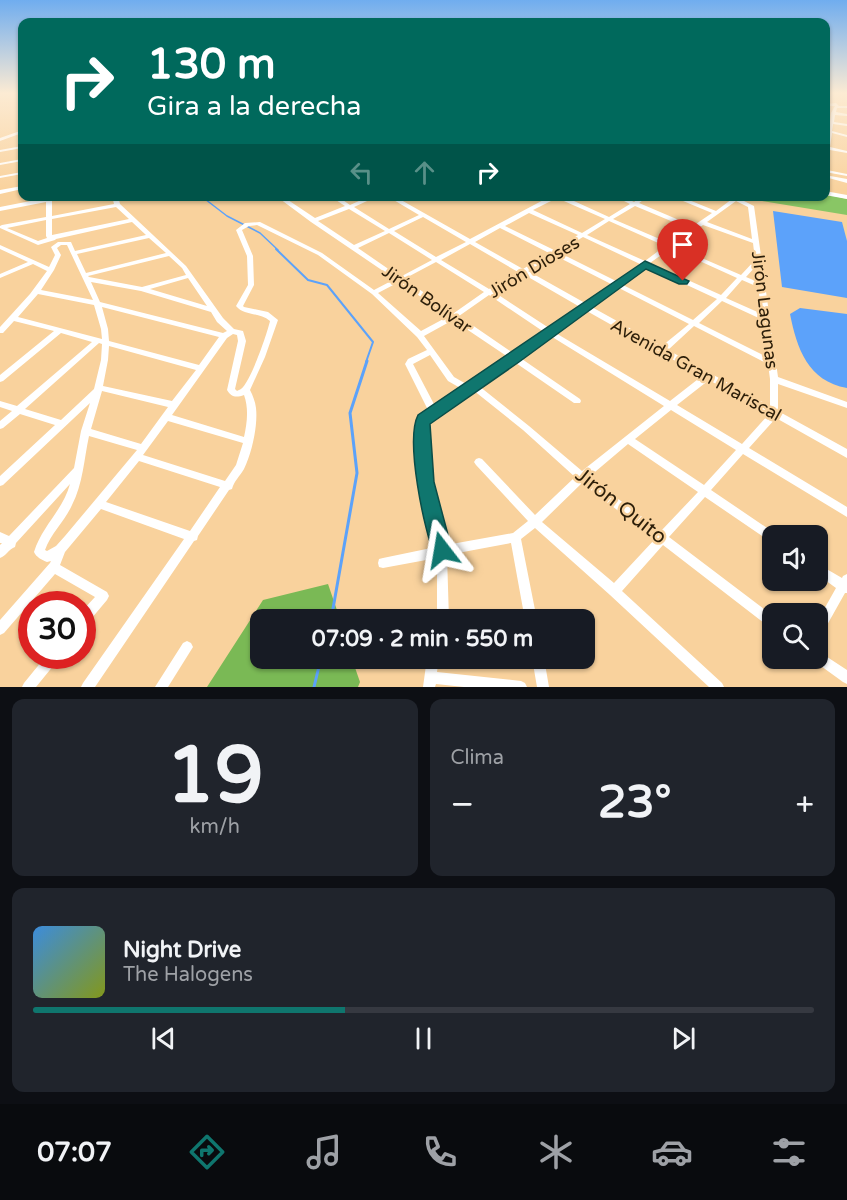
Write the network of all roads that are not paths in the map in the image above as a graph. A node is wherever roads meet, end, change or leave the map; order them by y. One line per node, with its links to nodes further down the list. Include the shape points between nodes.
1 (832, 125): 3 (street)
2 (18, 133): 6 (street)
3 (831, 133): 4 (street); 5 (street)
4 (847, 136)
5 (830, 137)
6 (0, 140)
7 (18, 148): 9 (street)
8 (830, 150): 10 (street)
9 (0, 151)
10 (847, 152)
11 (18, 161): 12 (street)
12 (0, 164)
13 (830, 171): 15 (street)
14 (18, 174): 16 (street)
15 (847, 175)
16 (0, 177)
17 (830, 177): 18 (street)
18 (847, 181)
19 (18, 189): 20 (street)
20 (0, 192)
21 (830, 194): 22 (street)
22 (847, 197)
23 (36, 201): 40 (street)
24 (49, 201): 44 (street)
25 (116, 201): 38 (street)
26 (285, 201): 47 (street, Jirón Bolívar)
27 (339, 201): 39 (street)
28 (364, 201): 39 (street)
29 (397, 201): 43 (street, Avenida Gran Mariscal)
30 (548, 201): 41 (street)
31 (568, 201): 46 (street)
32 (628, 201): 37 (street)
33 (639, 201): 37 (street, Jirón Dioses)
34 (686, 201): 42 (street)
35 (734, 201): 42 (street)
36 (742, 201): 57 (street, Jirón Lagunas, via 750,206)
37 (635, 204): 46 (street, Jirón Dioses); 51 (street)
38 (117, 205): 44 (street); 45 (street)
39 (348, 208): 47 (street); 52 (street)
40 (0, 209)
41 (530, 211): 49 (street); 54 (street)
42 (717, 213): 48 (street)
43 (421, 216): 52 (street); 58 (street, Avenida Gran Mariscal)
44 (50, 217): 50 (street); 55 (street)
45 (133, 220): 53 (street); 55 (street)
46 (610, 220): 54 (street, Jirón Dioses); 59 (street)
47 (313, 221): 61 (street, Jirón Bolívar)
48 (704, 223): 51 (street); 57 (street)
49 (501, 226): 58 (street); 65 (street)
50 (1, 227): 55 (street, via 38,243)
51 (695, 229): 59 (street)
52 (388, 231): 61 (street); 67 (street)
53 (151, 236): 63 (street); 64 (street)
54 (584, 237): 65 (street, Jirón Dioses); 70 (street)
55 (51, 238): 56 (street, via 68,239)
56 (65, 242): 63 (street); 71 (street, via 54,247 58,255)
57 (756, 242): 68 (street, Jirón Lagunas)
58 (469, 243): 67 (street); 72 (street, Avenida Gran Mariscal)
59 (671, 246): 70 (street); 76 (street)
60 (0, 247): 62 (street)
61 (353, 248): 77 (street, Jirón Bolívar)
62 (10, 251): 66 (street); 69 (street)
63 (74, 253): 75 (street)
64 (171, 254): 74 (street); 75 (street)
65 (554, 254): 72 (street, Jirón Dioses); 78 (street)
66 (0, 255)
67 (434, 260): 77 (street); 83 (street)
68 (758, 260): 76 (street); 79 (street, Jirón Lagunas)
69 (33, 262): 71 (street); 73 (street)
70 (645, 264): 78 (street); 84 (street)
71 (51, 270): 81 (street)
72 (523, 272): 83 (street, Jirón Dioses); 86 (street, Avenida Gran Mariscal)
73 (0, 276)
74 (190, 276): 80 (street); 87 (street)
75 (86, 277): 80 (street); 85 (street)
76 (743, 277): 79 (street); 84 (street)
77 (399, 280): 82 (street); 88 (street, Jirón Bolívar)
78 (616, 284): 86 (street); 91 (street)
79 (762, 286): 90 (street, Jirón Lagunas)
80 (142, 289): 87 (street)
81 (34, 291): 85 (street); 89 (street)
82 (374, 292): 96 (street, Jirón Quito); 108 (street, Jirón Quito, via 308,247 258,223 244,225 238,230 250,256 252,285 239,306 274,320)
83 (489, 292): 88 (street, Jirón Dioses); 94 (street)
84 (722, 298): 90 (street); 91 (street)
85 (95, 303): 95 (street); 97 (street, via 101,314)
86 (584, 307): 94 (street); 98 (street, Avenida Gran Mariscal)
87 (213, 310): 95 (street)
88 (453, 317): 96 (street, Jirón Dioses); 100 (street, Jirón Bolívar)
89 (13, 318): 92 (street); 93 (street)
90 (765, 318): 101 (street, Jirón Lagunas)
91 (693, 322): 98 (street); 101 (street)
92 (61, 330): 97 (street); 104 (street)
93 (0, 331)
94 (549, 332): 100 (street); 112 (street)
95 (228, 334): 102 (street); 108 (street, via 240,333 242,341 231,390)
96 (420, 335): 99 (street, Jirón Quito)
97 (101, 342): 102 (street); 106 (street); 114 (street)
98 (663, 350): 103 (street, Avenida Gran Mariscal)
99 (432, 351): 107 (street, Jirón Quito, via 451,379); 115 (street, via 409,364)
100 (514, 359): 107 (street); 109 (street, Jirón Bolívar)
101 (771, 362): 105 (street, Jirón Lagunas)
102 (200, 368): 111 (street)
103 (707, 376): 112 (street); 116 (street, Avenida Gran Mariscal)
104 (0, 379)
105 (774, 379): 113 (street); 116 (street, Jirón Lagunas)
106 (100, 388): 111 (street); 118 (street); 120 (street)
107 (471, 388): 115 (street); 129 (street, Jirón Quito, via 526,428)
108 (246, 390): 122 (street, via 252,404)
109 (577, 401)
110 (0, 404): 114 (street)
111 (175, 405): 117 (street)
112 (669, 405): 121 (street); 124 (street)
113 (847, 405)
114 (20, 409): 118 (street); 119 (street)
115 (434, 413): 143 (street, via 421,426 426,482)
116 (774, 414): 124 (street); 125 (street, Avenida Gran Mariscal)
117 (166, 417): 122 (street); 123 (street)
118 (61, 423): 130 (street)
119 (0, 426)
120 (85, 431): 123 (street); 128 (street)
121 (628, 439): 129 (street); 132 (street)
122 (248, 441): 131 (street, via 240,467)
123 (143, 448): 126 (street)
124 (743, 448): 132 (street); 134 (street)
125 (847, 454)
126 (137, 457): 131 (street); 133 (street)
127 (479, 462): 135 (street)
128 (77, 470): 141 (street); 142 (street, via 66,510 39,552 47,557)
129 (582, 477): 135 (street); 140 (street, Jirón Quito)
130 (0, 482)
131 (228, 486): 138 (street)
132 (704, 489): 136 (street); 140 (street)
133 (99, 504): 138 (street); 142 (street)
134 (847, 512)
135 (534, 522): 139 (street); 150 (street)
136 (762, 530)
137 (0, 537): 141 (street)
138 (193, 537): 165 (street)
139 (515, 537): 143 (street); 154 (street)
140 (661, 537): 150 (street); 155 (street, Jirón Quito)
141 (11, 543): 144 (street)
142 (60, 550): 146 (street)
143 (442, 550): 145 (street); 153 (street)
144 (0, 554)
145 (383, 563)
146 (54, 567): 149 (street); 157 (street)
147 (828, 575): 148 (street)
148 (846, 585): 156 (street)
149 (95, 591)
150 (614, 591): 169 (street)
151 (96, 592): 152 (street, via 103,596)
152 (96, 604)
153 (442, 609)
154 (529, 609)
155 (762, 614)
156 (828, 614)
157 (0, 629)
158 (187, 647): 166 (street)
159 (828, 664): 162 (street)
160 (43, 669): 164 (street)
161 (540, 669): 168 (street)
162 (847, 678)
163 (429, 682): 167 (street)
164 (28, 687)
165 (87, 687)
166 (161, 687)
167 (519, 687)
168 (543, 687)
169 (718, 687)

